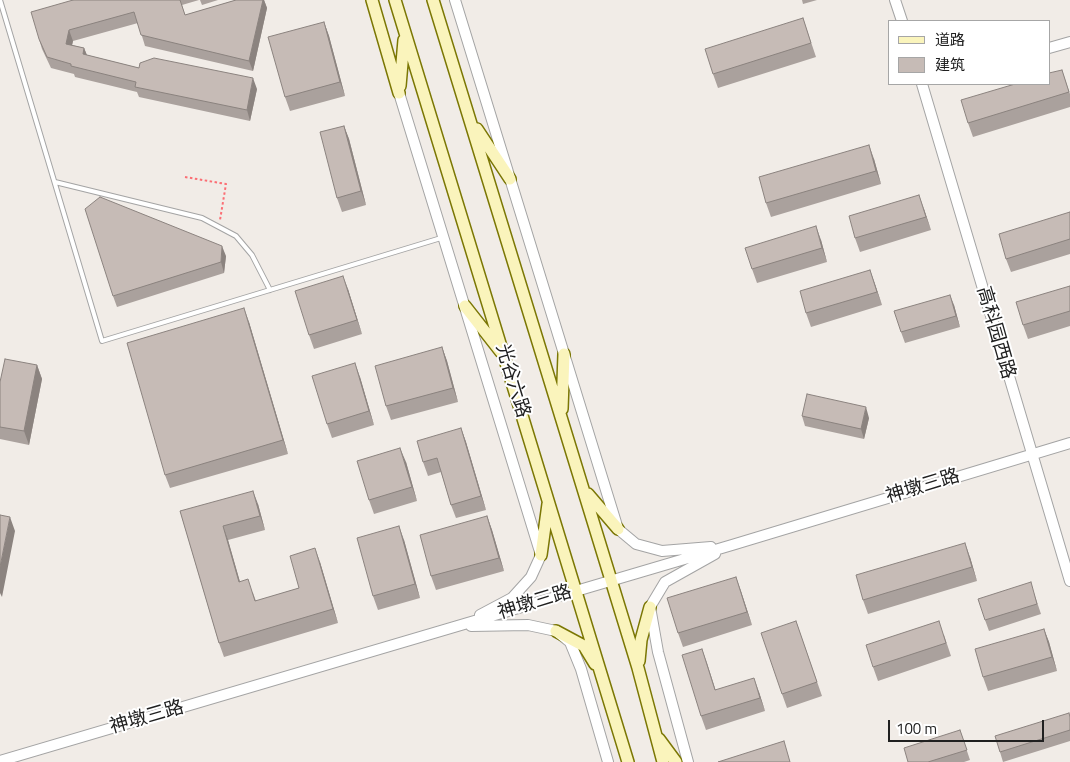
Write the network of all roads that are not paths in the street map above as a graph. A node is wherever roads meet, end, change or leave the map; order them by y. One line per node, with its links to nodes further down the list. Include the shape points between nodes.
1 (0, 0): 15 (lane)
2 (372, 0): 12 (main road)
3 (394, 0): 8 (main road, 光谷六路)
4 (433, 0): 13 (main road, 光谷六路)
5 (455, 0): 14 (street)
6 (895, 0): 7 (street)
7 (902, 20)
8 (405, 33): 12 (main road); 20 (main road, 光谷六路)
9 (1070, 42): 10 (street)
10 (1050, 48)
11 (924, 85): 23 (street, 高科园西路)
12 (399, 93): 16 (street)
13 (469, 118): 14 (main road); 21 (main road, 光谷六路)
14 (510, 179): 19 (street)
15 (55, 182): 17 (lane, via 202,218 236,236 252,255); 17 (lane, via 102,341)
16 (444, 237): 17 (lane); 18 (street)
17 (270, 290)
18 (465, 306): 20 (main road); 28 (street)
19 (564, 354): 21 (main road); 26 (street)
20 (505, 358): 25 (main road, 光谷六路)
21 (562, 418): 24 (main road, 光谷六路)
22 (1070, 443): 23 (street, 神墩三路)
23 (1031, 454): 27 (street, 神墩三路); 30 (street, 高科园西路)
24 (583, 488): 26 (main road); 29 (main road, 光谷六路)
25 (548, 498): 28 (main road); 31 (main road, 光谷六路)
26 (618, 529): 27 (street, via 636,544 662,550)
27 (732, 545): 29 (street, 神墩三路); 32 (street, via 665,582)
28 (541, 555): 33 (street, via 530,577 512,598)
29 (612, 580): 31 (street, 神墩三路); 35 (main road, 光谷六路)
30 (1070, 581)
31 (577, 590): 33 (street, 神墩三路); 36 (main road, 光谷六路)
32 (650, 607): 35 (main road); 45 (street, via 658,652)
33 (458, 626): 34 (street, via 528,625); 39 (street, 神墩三路)
34 (556, 631): 36 (main road, via 584,646); 40 (street, via 570,642)
35 (638, 668): 37 (main road, 光谷六路)
36 (603, 676): 38 (main road, 光谷六路)
37 (655, 733): 43 (main road, 光谷六路); 44 (main road)
38 (624, 748): 41 (main road); 42 (main road, 光谷六路)
39 (0, 761)
40 (608, 762)
41 (623, 762)
42 (628, 762)
43 (663, 762)
44 (676, 762)
45 (688, 762)

